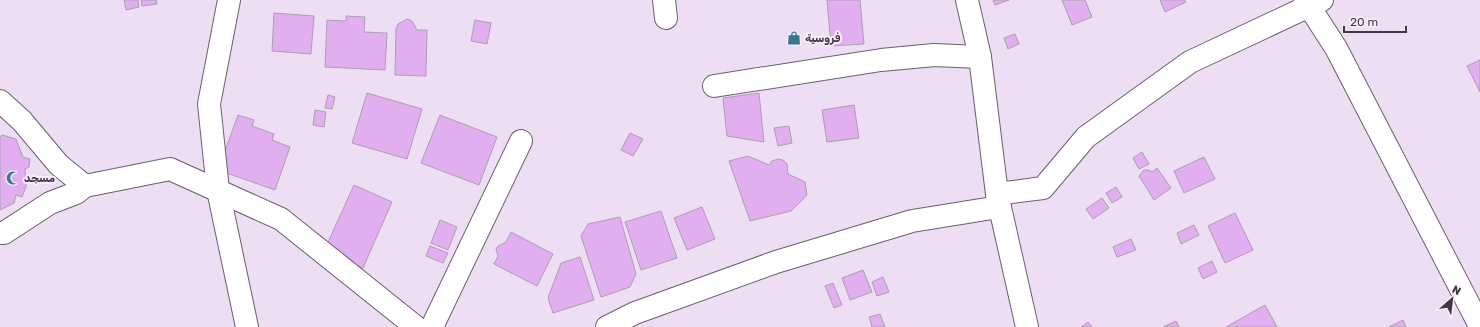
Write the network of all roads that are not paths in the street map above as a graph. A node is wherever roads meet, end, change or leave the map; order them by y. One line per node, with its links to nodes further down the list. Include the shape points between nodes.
1 (229, 0): 9 (street, via 209,104)
2 (967, 0): 4 (street)
3 (1312, 2): 10 (street, via 1190,62 1086,137 1043,188); 12 (street)
4 (980, 57): 5 (street, via 934,55 881,60); 10 (street)
5 (714, 86)
6 (2, 102): 8 (street, via 59,164)
7 (521, 141): 15 (street)
8 (85, 186): 9 (street, via 170,169); 11 (street, via 76,193 50,203 4,233)
9 (218, 190): 13 (street); 14 (street, via 281,219)
10 (998, 200): 16 (street, via 912,221 776,262 635,314); 17 (street)
11 (0, 233)
12 (1480, 326)
13 (247, 327)
14 (416, 327)
15 (432, 327)
16 (608, 327)
17 (1027, 327)

